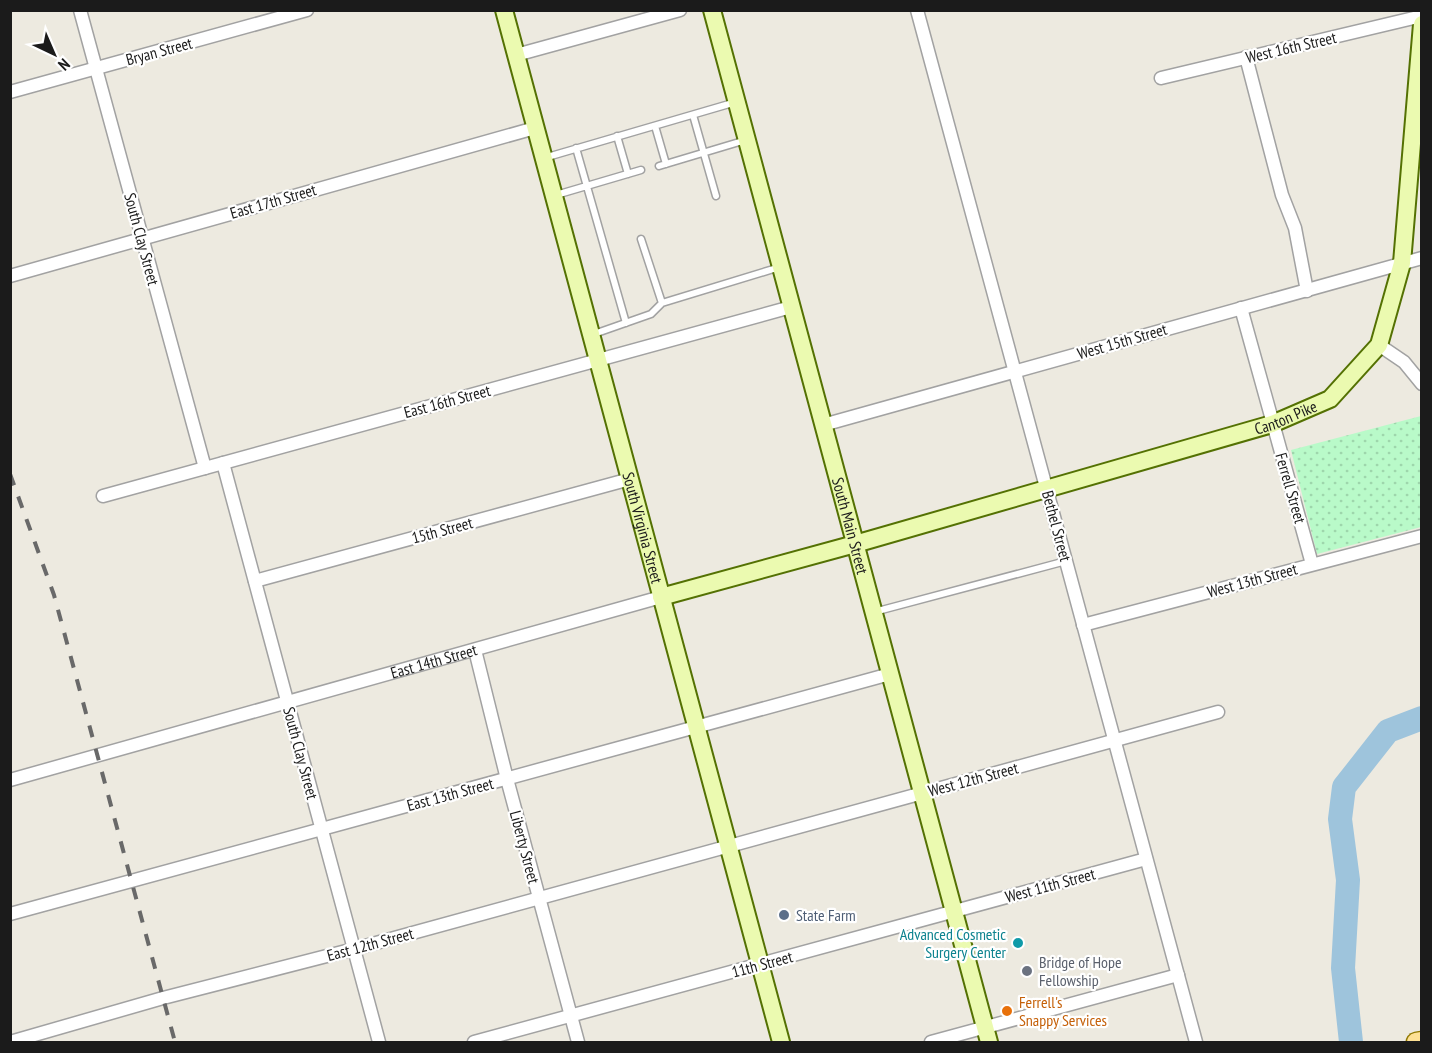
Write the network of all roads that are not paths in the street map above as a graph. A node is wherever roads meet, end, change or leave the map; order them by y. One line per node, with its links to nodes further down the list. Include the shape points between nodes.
1 (80, 10): 11 (street, South Clay Street)
2 (307, 10): 11 (street, Bryan Street)
3 (504, 10): 9 (main road, South Virginia Street)
4 (680, 10): 9 (street)
5 (712, 10): 14 (main road, South Main Street)
6 (917, 10): 43 (street, Bethel Street)
7 (1422, 16): 10 (street, West 16th Street)
8 (1422, 24): 18 (main road, Canton Pike)
9 (516, 55): 17 (main road, South Virginia Street)
10 (1246, 57): 12 (street, West 16th Street); 35 (street, via 1282,195 1295,228)
11 (95, 69): 13 (street, Bryan Street); 29 (street, South Clay Street)
12 (1161, 78)
13 (10, 92)
14 (736, 102): 15 (lane); 20 (main road, South Main Street)
15 (693, 115): 16 (lane); 22 (lane)
16 (655, 126): 19 (lane); 22 (lane, via 663,165)
17 (535, 128): 23 (main road, South Virginia Street); 29 (street, East 17th Street)
18 (1417, 130): 32 (main road, Canton Pike)
19 (617, 136): 21 (lane); 25 (lane)
20 (747, 140): 22 (lane); 33 (main road, South Main Street)
21 (576, 148): 23 (lane); 26 (lane)
22 (704, 153): 27 (lane)
23 (544, 158): 28 (main road, South Virginia Street)
24 (641, 170): 25 (lane)
25 (628, 174): 26 (lane)
26 (587, 186): 28 (lane); 39 (lane)
27 (716, 195)
28 (554, 196): 40 (main road, South Virginia Street)
29 (142, 238): 34 (street, East 17th Street); 48 (street, South Clay Street)
30 (641, 239): 36 (lane)
31 (1422, 258): 32 (street, West 15th Street)
32 (1402, 263): 35 (street, West 15th Street); 41 (main road, Canton Pike)
33 (780, 267): 36 (lane); 37 (main road, South Main Street)
34 (10, 276)
35 (1307, 291): 38 (street, West 15th Street)
36 (662, 303): 39 (lane, via 651,314)
37 (791, 307): 42 (street, East 16th Street); 46 (main road, South Main Street)
38 (1241, 308): 43 (street, West 15th Street); 45 (street, Ferrell Street)
39 (626, 322): 40 (lane)
40 (591, 335): 42 (main road, South Virginia Street)
41 (1379, 345): 44 (street, via 1404,362); 45 (main road, Canton Pike, via 1330,399)
42 (598, 360): 47 (street, East 16th Street); 49 (main road, South Virginia Street)
43 (1015, 372): 46 (street, West 15th Street); 50 (street, Bethel Street)
44 (1422, 384)
45 (1272, 424): 50 (main road, Canton Pike); 55 (street, Ferrell Street)
46 (823, 425): 53 (main road, South Main Street)
47 (223, 463): 48 (street, East 16th Street); 56 (street, South Clay Street)
48 (204, 468): 51 (street, East 16th Street)
49 (630, 479): 56 (street, 15th Street); 57 (main road, South Virginia Street)
50 (1047, 489): 53 (main road, Canton Pike); 54 (street, Bethel Street)
51 (103, 496)
52 (1422, 536): 55 (street, West 13th Street)
53 (855, 544): 57 (main road, East 14th Street); 58 (main road, South Main Street)
54 (1066, 561): 58 (lane); 59 (street, Bethel Street)
55 (1312, 564): 59 (street, West 13th Street)
56 (255, 581): 62 (street, South Clay Street)
57 (661, 597): 60 (street, East 14th Street); 64 (main road, South Virginia Street)
58 (873, 612): 61 (main road, South Main Street)
59 (1083, 625): 65 (street, Bethel Street)
60 (475, 650): 62 (street, East 14th Street); 66 (street, Liberty Street)
61 (890, 674): 64 (street, East 13th Street); 68 (main road, South Main Street)
62 (288, 702): 67 (street, East 14th Street); 69 (street, South Clay Street)
63 (1218, 712): 65 (street, West 12th Street)
64 (696, 727): 66 (street, East 13th Street); 70 (main road, South Virginia Street)
65 (1114, 741): 68 (street, West 12th Street); 71 (street, Bethel Street)
66 (507, 779): 69 (street, East 13th Street); 72 (street, Liberty Street)
67 (10, 780)
68 (922, 794): 70 (street, West 12th Street); 73 (main road, South Main Street)
69 (322, 829): 74 (street, East 13th Street); 75 (street, South Clay Street)
70 (729, 846): 72 (street, East 12th Street); 76 (main road, South Virginia Street)
71 (1146, 859): 73 (street, West 11th Street); 77 (street, Bethel Street)
72 (539, 898): 75 (street, East 12th Street); 78 (street, Liberty Street)
73 (954, 912): 76 (street, 11th Street); 79 (main road, South Main Street)
74 (10, 914)
75 (354, 949): 81 (street, East 12th Street); 82 (street, South Clay Street)
76 (760, 964): 78 (street, 11th Street); 85 (main road, South Virginia Street)
77 (1178, 975): 79 (street); 87 (street, Bethel Street)
78 (571, 1016): 83 (street, 11th Street); 84 (street, Liberty Street)
79 (987, 1035): 86 (street)
80 (1422, 1041): 88 (main road)
81 (10, 1042)
82 (380, 1042)
83 (474, 1042)
84 (578, 1042)
85 (781, 1042)
86 (931, 1042)
87 (1196, 1042)
88 (1416, 1042)

